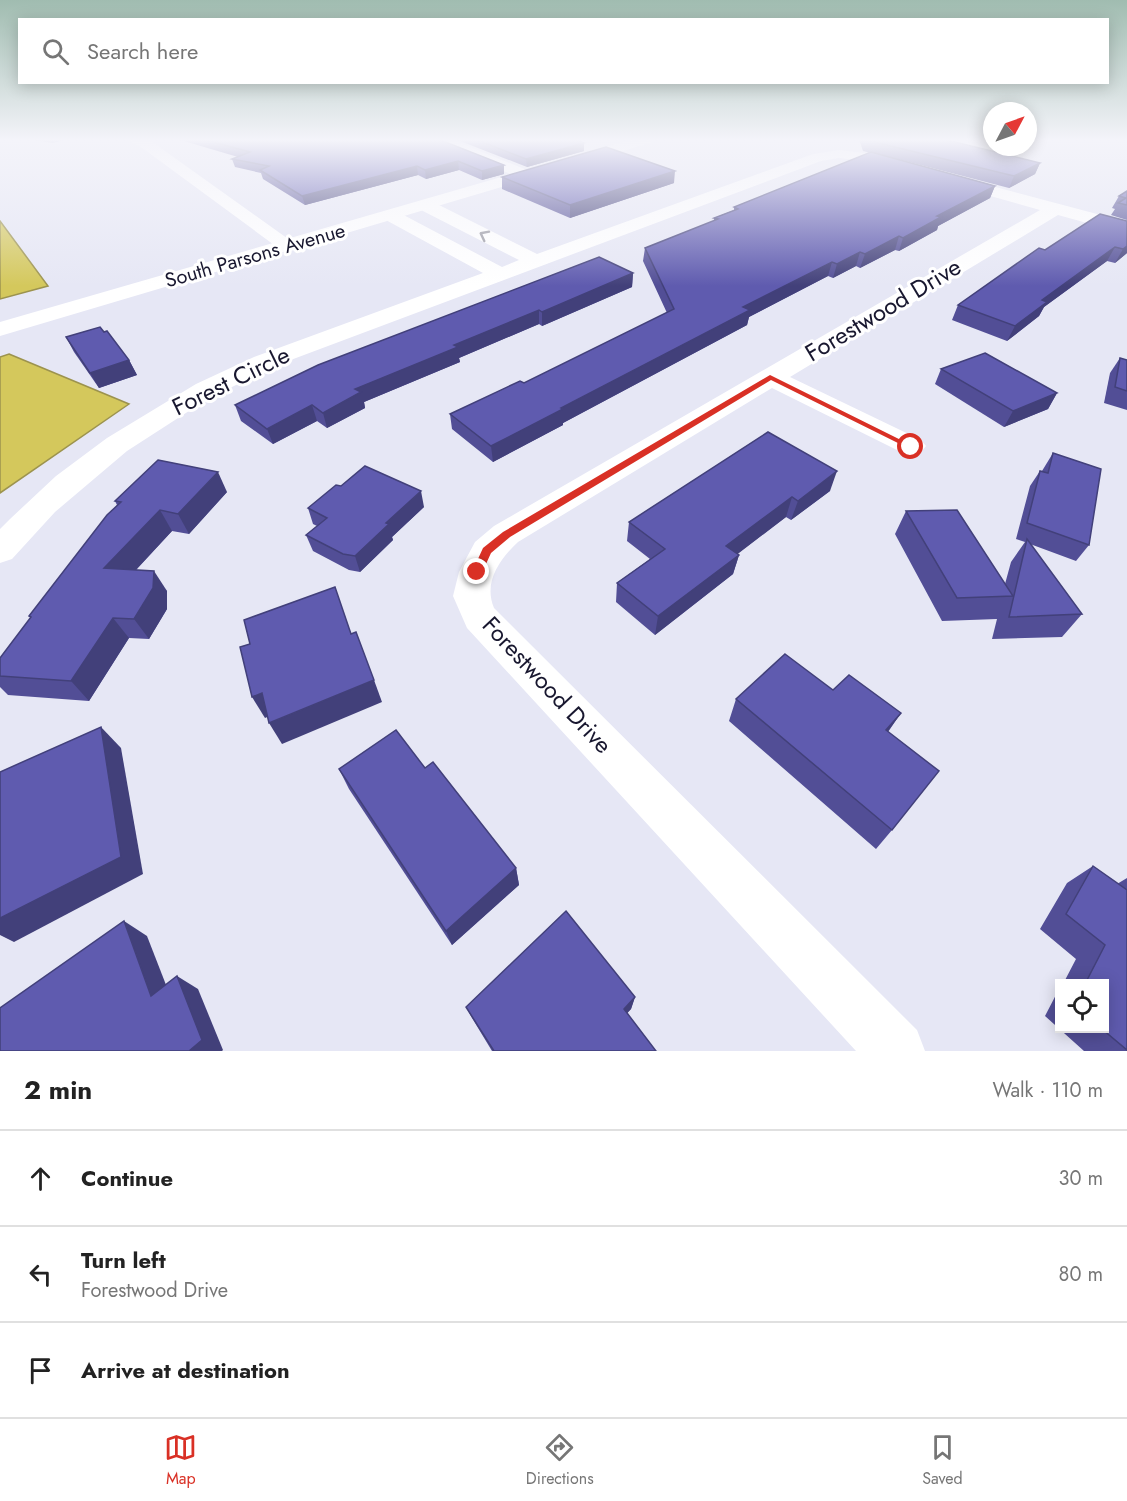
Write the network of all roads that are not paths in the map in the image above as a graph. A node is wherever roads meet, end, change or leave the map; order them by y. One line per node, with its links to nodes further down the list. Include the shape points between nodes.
1 (207, 188): 9 (street)
2 (482, 188): 5 (street, South Parsons Avenue)
3 (737, 188): 10 (street, Forest Circle)
4 (982, 188): 6 (street, Forest Circle)
5 (425, 205): 7 (street, South Parsons Avenue); 10 (street, one-way to 5)
6 (1056, 208): 8 (street, Forest Circle); 13 (street, Forestwood Drive)
7 (390, 215): 9 (street, South Parsons Avenue); 11 (street)
8 (1127, 228)
9 (288, 246): 12 (street, South Parsons Avenue)
10 (536, 261): 11 (street, Forest Circle)
11 (500, 274): 15 (street, Forest Circle, via 263,362 197,394 136,431 80,473)
12 (0, 329)
13 (770, 377): 14 (street); 16 (street, Forestwood Drive, via 506,534 487,551 471,596 480,617)
14 (911, 447)
15 (0, 550)
16 (896, 1051)

